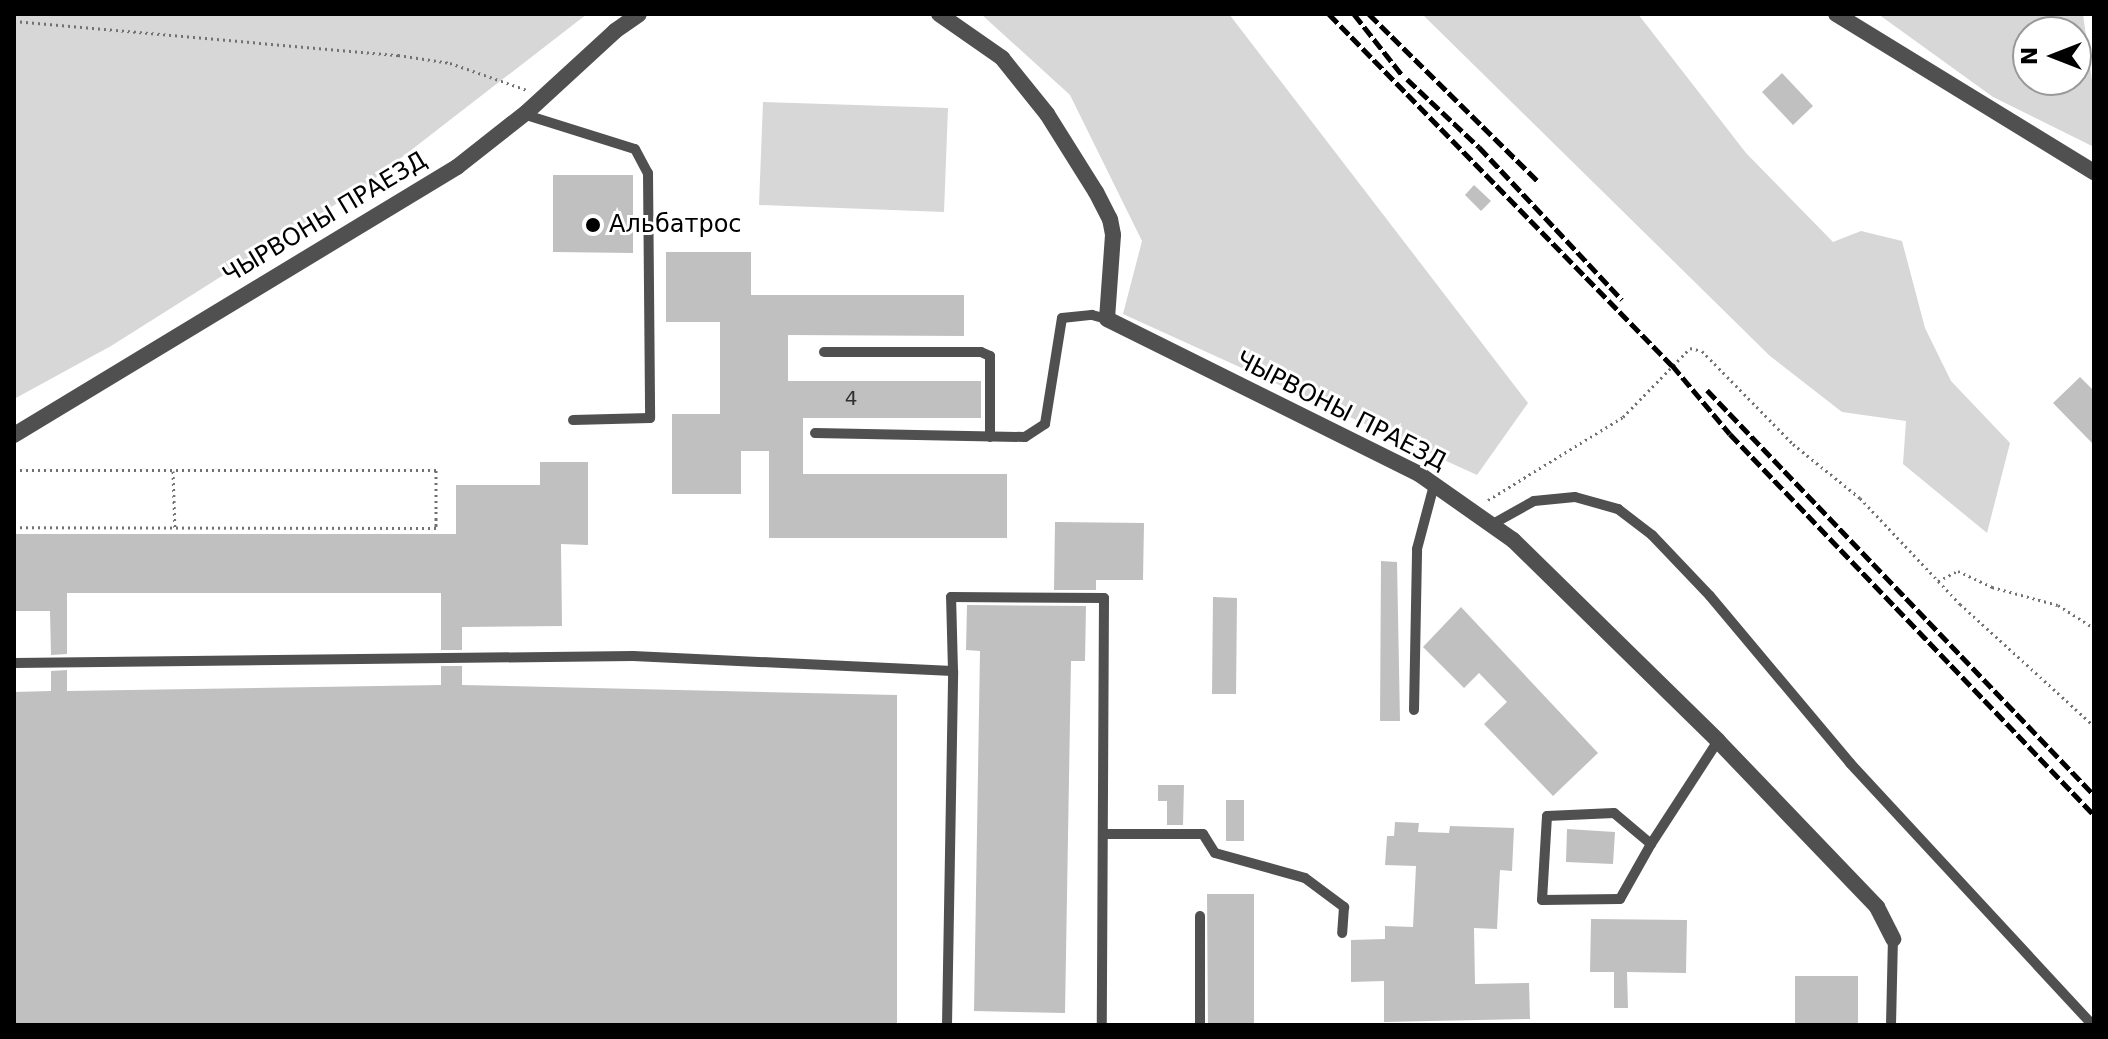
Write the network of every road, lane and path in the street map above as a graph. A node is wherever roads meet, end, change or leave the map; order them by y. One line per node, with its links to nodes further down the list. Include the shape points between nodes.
1 (639, 14): 5 (street, ЧЫРВОНЫ ПРАЕЗД)
2 (939, 14): 8 (street, via 1002,58 1047,114 1096,192 1113,235)
3 (1836, 14): 7 (street)
4 (14, 21): 5 (path, via 398,55 450,63)
5 (543, 96): 6 (street, ЧЫРВОНЫ ПРАЕЗД)
6 (523, 114): 10 (lane, via 635,149 648,173 650,418); 12 (street, ЧЫРВОНЫ ПРАЕЗД, via 457,167)
7 (2094, 172)
8 (1107, 319): 13 (lane, via 1062,318 1045,424 1025,437); 16 (street, ЧЫРВОНЫ ПРАЕЗД)
9 (824, 352): 13 (lane, via 990,356)
10 (573, 420)
11 (815, 433): 13 (lane)
12 (14, 435)
13 (990, 437)
14 (14, 470): 15 (path)
15 (173, 471): 20 (path); 20 (path, via 436,470 436,528)
16 (1434, 485): 17 (street, ЧЫРВОНЫ ПРАЕЗД); 25 (lane, via 1417,549)
17 (1471, 511): 18 (street, ЧЫРВОНЫ ПРАЕЗД); 21 (path, via 1623,417 1690,348 1702,351 1793,444 1860,498)
18 (1491, 525): 27 (street, ЧЫРВОНЫ ПРАЕЗД, via 1513,540); 37 (lane, via 1534,501 1575,497 1618,509 1652,535 1850,763)
19 (14, 527): 20 (path)
20 (175, 530)
21 (1938, 581): 22 (path, via 1958,571 1992,587 2058,605); 26 (path)
22 (2094, 628)
23 (14, 663): 24 (lane, via 633,656)
24 (953, 671): 28 (lane, via 951,597 1104,598); 33 (lane)
25 (1414, 710)
26 (2094, 726)
27 (1718, 741): 29 (lane); 32 (street, ЧЫРВОНЫ ПРАЕЗД, via 1877,907)
28 (1104, 834): 31 (lane, via 1203,834 1215,853 1315,885 1344,907); 34 (lane)
29 (1651, 844): 29 (lane, via 1620,899 1542,900 1547,816 1614,813)
30 (1200, 916): 35 (lane)
31 (1342, 933)
32 (1893, 939): 36 (lane)
33 (947, 1025)
34 (1102, 1025)
35 (1200, 1025)
36 (1891, 1025)
37 (2093, 1025)

